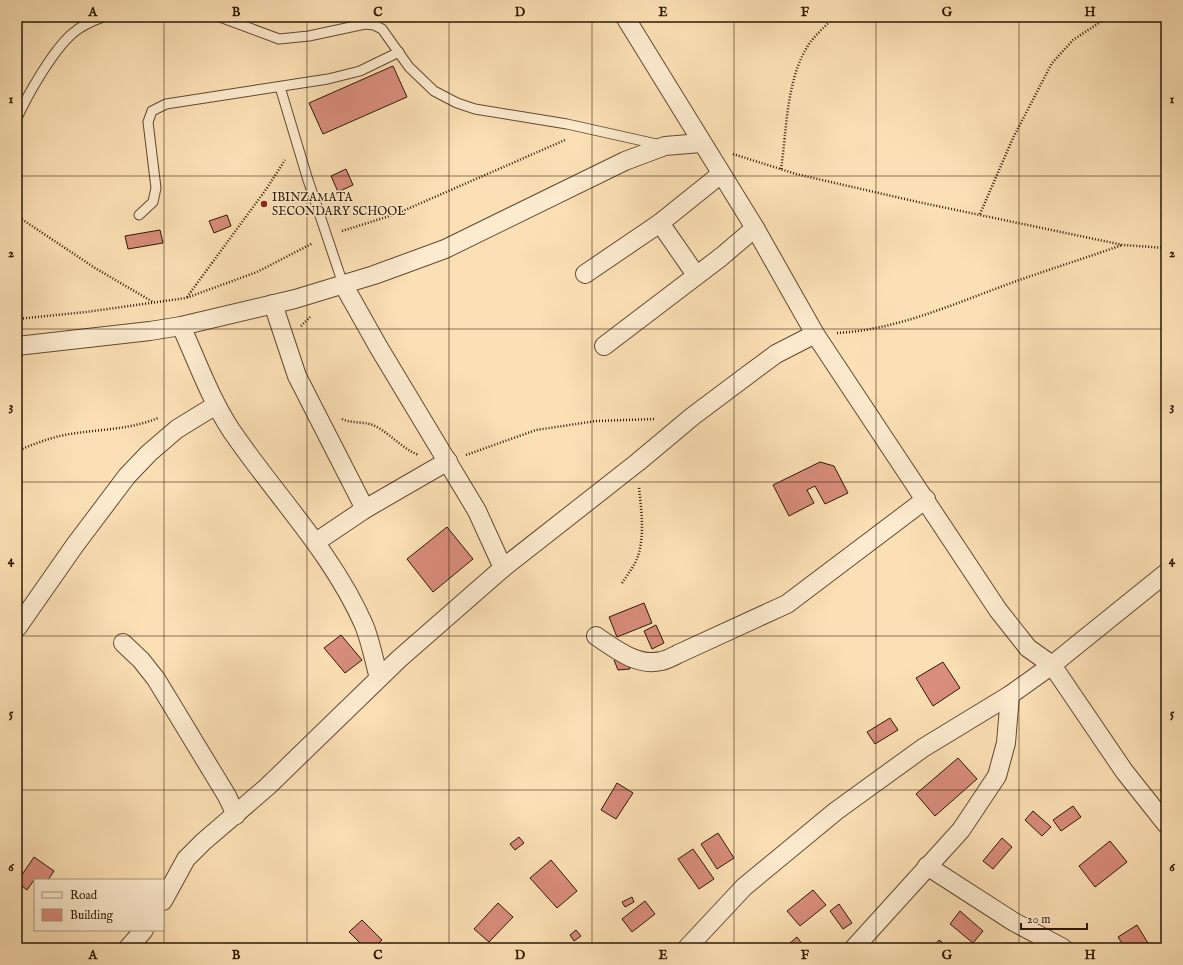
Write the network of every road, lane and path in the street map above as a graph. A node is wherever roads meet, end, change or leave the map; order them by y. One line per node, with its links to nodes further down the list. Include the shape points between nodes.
1 (103, 17): 9 (lane, via 85,24 62,42)
2 (220, 17): 6 (lane, via 280,39 357,26)
3 (625, 17): 12 (street)
4 (834, 17): 14 (path, via 810,44 798,68)
5 (1108, 17): 16 (path, via 1073,40 1052,63 1013,138)
6 (370, 21): 7 (lane, via 382,29)
7 (399, 52): 8 (lane, via 360,71); 10 (lane, via 409,67 434,91 458,103 475,109)
8 (280, 87): 11 (lane); 17 (lane, via 166,104 154,109 148,122 155,197)
9 (17, 118)
10 (589, 129): 13 (lane); 21 (path, via 396,214)
11 (297, 143): 21 (lane); 27 (path, via 268,188)
12 (701, 143): 13 (street); 14 (path); 15 (street)
13 (665, 146): 26 (street, via 625,161 445,249)
14 (781, 169): 16 (path)
15 (721, 174): 19 (street); 20 (street)
16 (980, 214): 22 (path)
17 (139, 215)
18 (17, 216): 28 (path)
19 (660, 223): 24 (street); 25 (street)
20 (755, 228): 25 (street); 33 (street)
21 (327, 236): 26 (lane); 27 (path, via 257,272)
22 (1123, 245): 23 (path); 33 (path, via 932,314 864,332)
23 (1166, 248)
24 (585, 274)
25 (696, 275): 35 (street)
26 (343, 284): 29 (street); 42 (street)
27 (186, 298): 28 (path)
28 (153, 302): 31 (path)
29 (273, 304): 32 (street); 36 (street)
30 (312, 314): 36 (path, via 297,330)
31 (17, 319)
32 (181, 326): 34 (street); 37 (street)
33 (815, 334): 43 (street, via 776,354 693,416); 44 (street)
34 (17, 346)
35 (604, 346)
36 (290, 356): 38 (street)
37 (216, 405): 46 (street); 50 (street, via 177,429 127,476)
38 (312, 405): 42 (path, via 353,423 374,425 413,453); 45 (street)
39 (161, 416): 41 (path, via 134,426 69,434)
40 (662, 418): 42 (path, via 596,421 536,430)
41 (17, 452)
42 (448, 461): 45 (street); 47 (street, via 477,511)
43 (638, 462): 47 (street); 49 (path, via 642,523 640,548 638,557)
44 (926, 499): 51 (street, via 787,604 678,654 661,661 642,661 620,653); 53 (street, via 998,610 1028,648)
45 (365, 509): 46 (street)
46 (316, 542): 54 (street, via 339,577 362,621)
47 (503, 568): 54 (street)
48 (1166, 573): 53 (street)
49 (622, 583)
50 (17, 628)
51 (596, 636)
52 (123, 643): 56 (street, via 156,679)
53 (1052, 665): 55 (street); 57 (street, via 1124,771)
54 (379, 678): 56 (street)
55 (1010, 695): 58 (street, via 1006,743 997,776 961,830); 62 (street, via 924,748 836,811 744,887)
56 (236, 815): 59 (street, via 186,859)
57 (1166, 824)
58 (928, 866): 63 (street); 64 (street, via 1014,922)
59 (164, 899)
60 (143, 931): 61 (street)
61 (128, 948)
62 (687, 948)
63 (854, 948)
64 (1063, 948)

